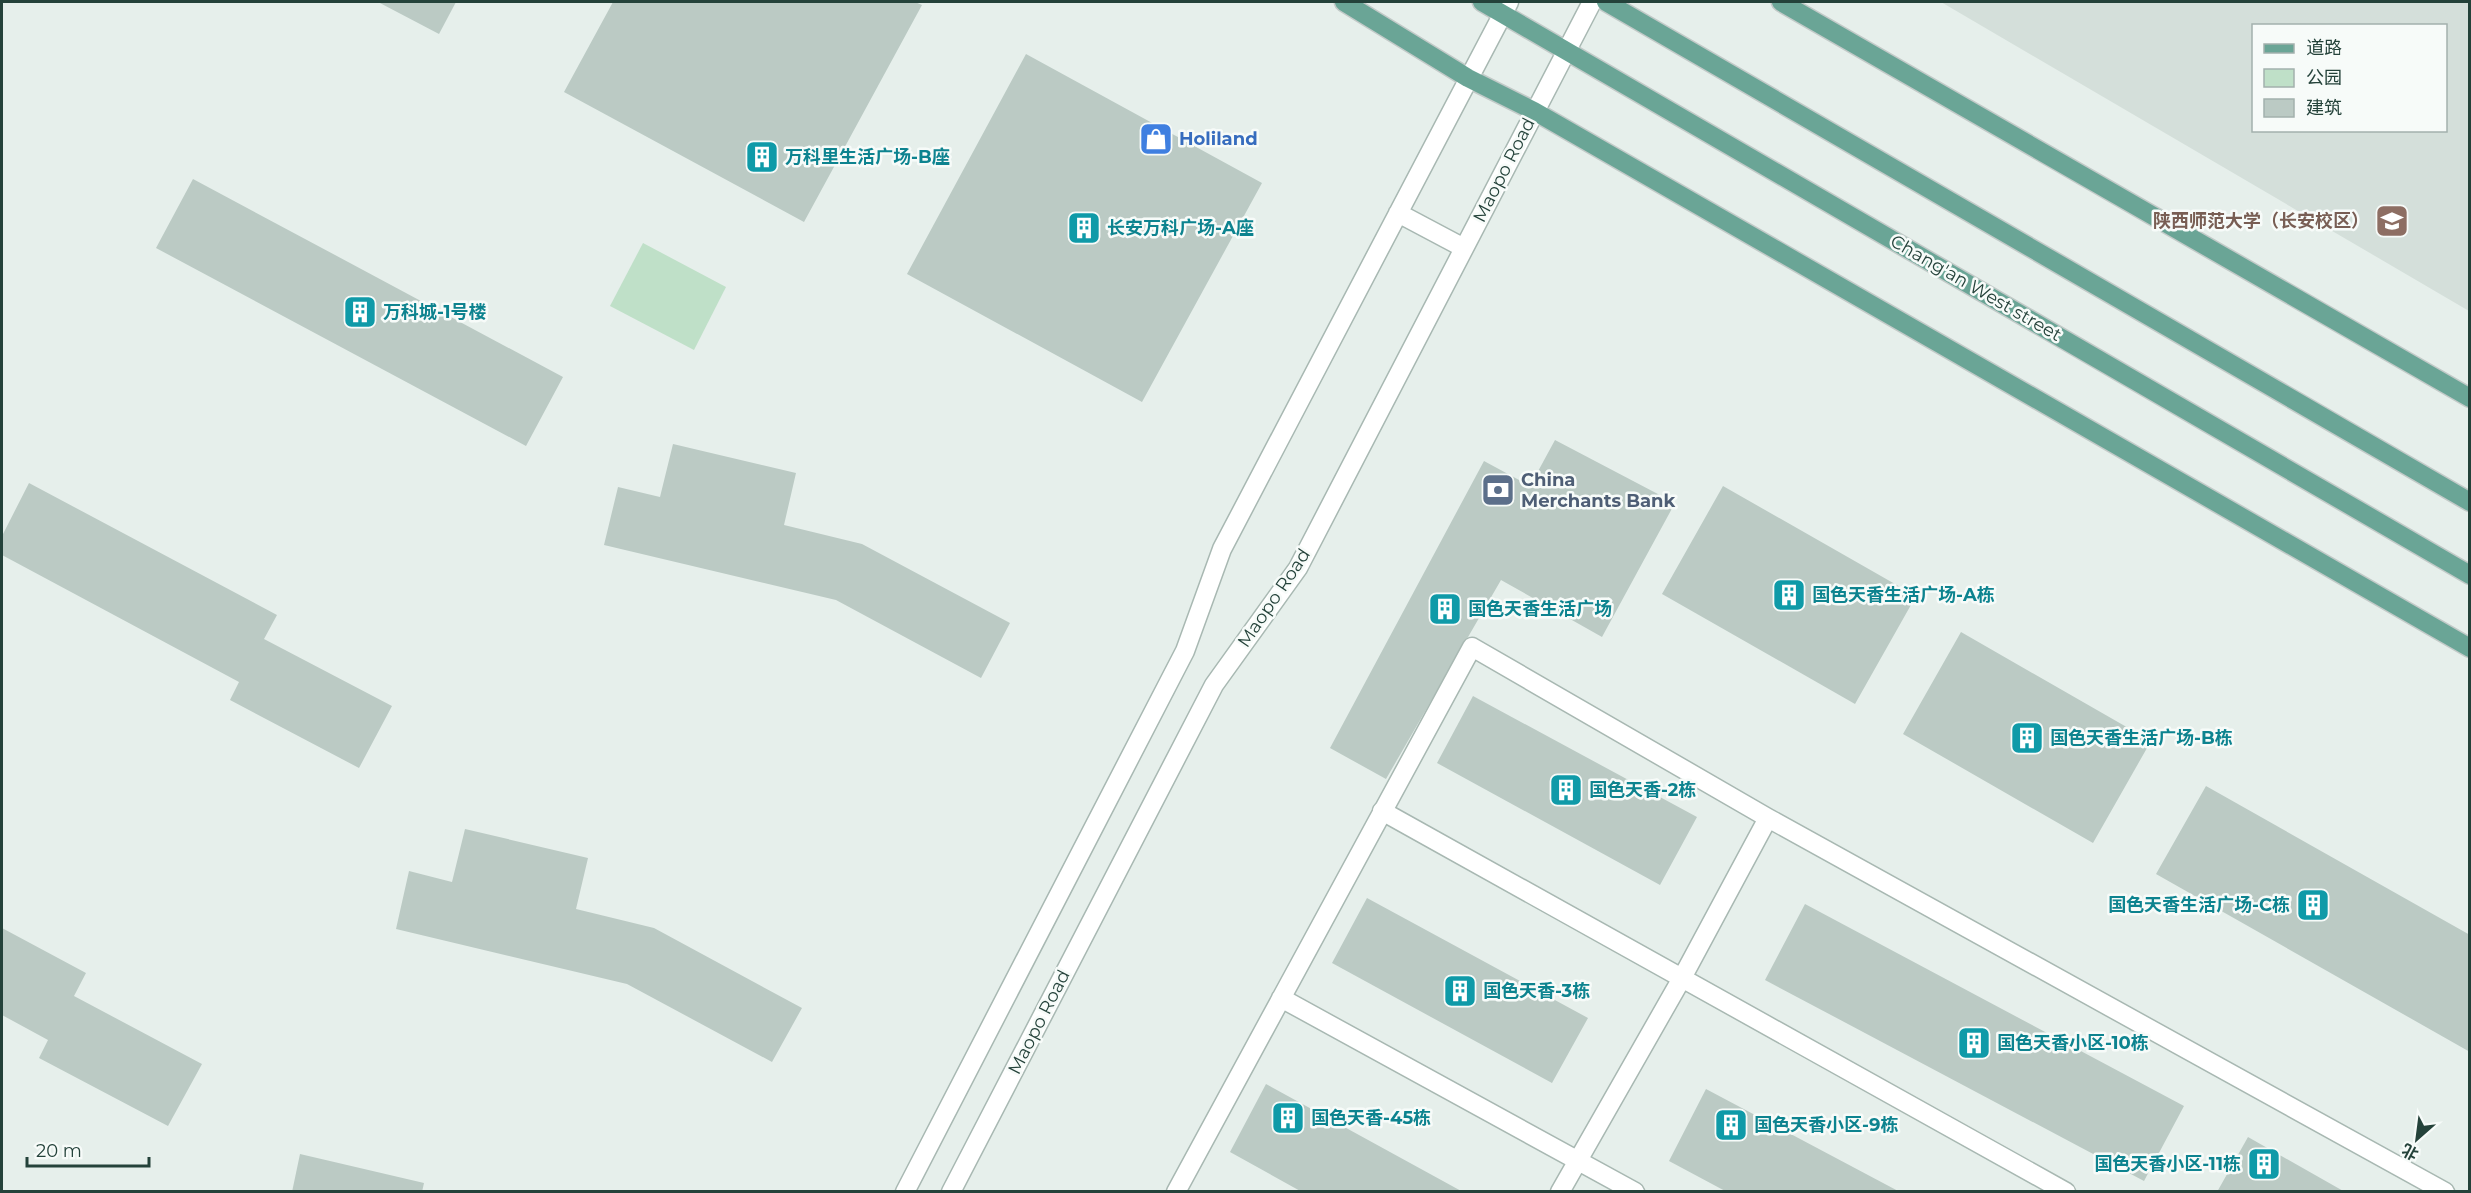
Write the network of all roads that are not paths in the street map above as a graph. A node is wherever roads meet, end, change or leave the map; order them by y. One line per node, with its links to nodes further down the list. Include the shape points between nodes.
1 (1344, 2): 8 (main road)
2 (1482, 2): 6 (main road, Chang'an West street)
3 (1592, 2): 7 (street, Maopo Road)
4 (1606, 2): 13 (main road)
5 (1781, 2): 12 (main road)
6 (1506, 7): 7 (main road, Chang'an West street); 8 (street)
7 (1566, 50): 9 (street, Maopo Road); 14 (main road, Chang'an West street)
8 (1468, 78): 9 (main road); 10 (street)
9 (1534, 111): 11 (street, Maopo Road); 15 (main road)
10 (1398, 213): 11 (street); 21 (street, via 1222,549 1185,651)
11 (1464, 248): 22 (street, Maopo Road, via 1299,568 1214,685)
12 (2469, 398)
13 (2469, 502)
14 (2469, 575)
15 (2469, 648)
16 (1382, 811): 17 (street, via 1472,647); 18 (street); 19 (street)
17 (1768, 818): 18 (street); 27 (street)
18 (1682, 978): 20 (street); 26 (street)
19 (1281, 998): 20 (street); 23 (street)
20 (1577, 1160): 24 (street); 25 (street)
21 (905, 1191)
22 (951, 1191)
23 (1176, 1191)
24 (1560, 1191)
25 (1635, 1191)
26 (2066, 1191)
27 (2445, 1191)

